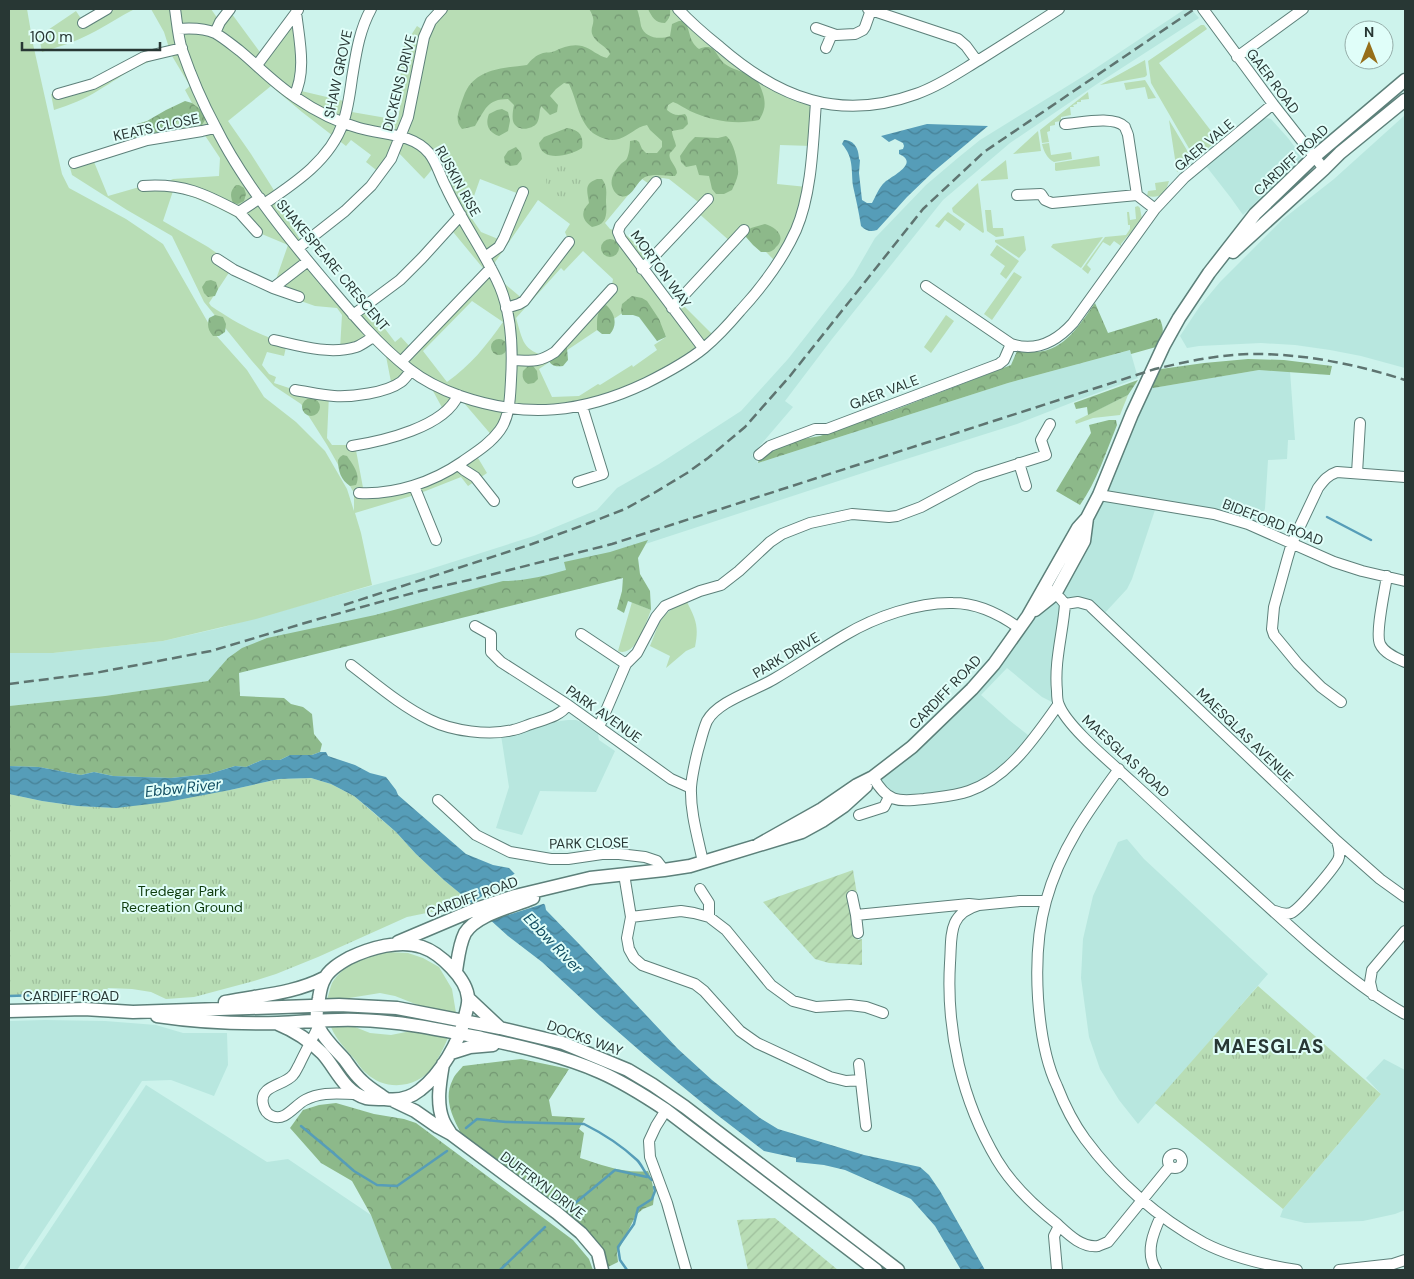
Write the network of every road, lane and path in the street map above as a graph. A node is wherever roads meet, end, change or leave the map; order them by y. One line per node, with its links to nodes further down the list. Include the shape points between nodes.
1 (107, 9): 12 (street)
2 (175, 9): 14 (street, SHAKESPEARE CRESCENT)
3 (230, 9): 15 (street)
4 (371, 9): 28 (street, SHAW GROVE, via 360,34)
5 (442, 9): 31 (street, DICKENS DRIVE, via 431,21 424,37 408,117)
6 (678, 9): 26 (street, via 737,62 760,78)
7 (870, 9): 16 (street, via 865,27 859,32); 20 (street, via 958,38)
8 (1059, 9): 20 (street)
9 (1203, 9): 19 (street, GAER ROAD)
10 (1302, 9): 19 (street)
11 (297, 11): 21 (street); 24 (street, via 301,52 300,76)
12 (84, 23)
13 (816, 28): 16 (street)
14 (178, 29): 15 (street, RUSKIN RISE); 17 (street, SHAKESPEARE CRESCENT)
15 (215, 33): 21 (street, RUSKIN RISE)
16 (832, 34): 18 (street)
17 (182, 48): 23 (street, via 144,57 93,84); 30 (street, SHAKESPEARE CRESCENT)
18 (826, 48)
19 (1237, 56): 27 (street, GAER ROAD)
20 (977, 61): 26 (street, via 943,82 896,100 855,106)
21 (257, 65): 24 (street, RUSKIN RISE)
22 (1405, 80): 32 (main road, CARDIFF ROAD)
23 (58, 94)
24 (294, 96): 28 (street, RUSKIN RISE)
25 (1405, 100): 34 (main road, CARDIFF ROAD)
26 (816, 102): 65 (street, SHAKESPEARE CRESCENT, via 806,196 797,228 781,260 757,293)
27 (1273, 104): 32 (street, GAER ROAD); 42 (street, GAER VALE, via 1184,178)
28 (343, 123): 31 (street, RUSKIN RISE); 41 (street, SHAW GROVE, via 336,138 310,170 295,183)
29 (1065, 124): 39 (street, via 1107,120 1125,127)
30 (215, 128): 33 (street, KEATS CLOSE, via 148,140); 41 (street, SHAKESPEARE CRESCENT)
31 (400, 137): 44 (street, RUSKIN RISE, via 422,146 430,155); 48 (street, DICKENS DRIVE, via 390,159 371,186 345,212)
32 (1314, 157): 34 (street, GAER ROAD); 54 (main road, CARDIFF ROAD, via 1255,214)
33 (74, 163)
34 (1324, 169): 54 (main road, CARDIFF ROAD)
35 (656, 182): 53 (street, MORTON WAY, via 618,232)
36 (143, 186): 43 (street, via 191,190)
37 (523, 192): 49 (street, via 504,238)
38 (1017, 195): 39 (street, via 1041,194 1052,203)
39 (1137, 195): 42 (street)
40 (708, 199): 53 (street)
41 (262, 201): 43 (street, SHAW GROVE); 48 (street, SHAKESPEARE CRESCENT)
42 (1155, 209): 64 (street, GAER VALE, via 1067,330 1039,346 1029,348)
43 (239, 212): 46 (street)
44 (461, 215): 49 (street, RUSKIN RISE); 61 (street, via 400,280)
45 (744, 230): 60 (street)
46 (257, 232)
47 (569, 242): 59 (street, via 524,301)
48 (298, 248): 51 (street, SHAKESPEARE CRESCENT)
49 (485, 257): 52 (street, RUSKIN RISE)
50 (217, 259): 56 (street)
51 (308, 261): 56 (street); 61 (street, SHAKESPEARE CRESCENT)
52 (491, 268): 59 (street, RUSKIN RISE); 67 (street)
53 (642, 269): 60 (street, MORTON WAY)
54 (1209, 273): 85 (main road, CARDIFF ROAD, via 1164,345)
55 (926, 286): 64 (street, GAER VALE)
56 (273, 288): 58 (street)
57 (612, 289): 66 (street, via 555,352 535,361)
58 (299, 296)
59 (506, 308): 66 (street, RUSKIN RISE)
60 (672, 308): 65 (street, MORTON WAY)
61 (353, 315): 62 (street, SHAKESPEARE CRESCENT)
62 (373, 337): 63 (street, via 357,346 327,349); 67 (street, SHAKESPEARE CRESCENT)
63 (274, 340)
64 (1011, 344): 76 (street, GAER VALE, via 999,364 827,429 815,429 770,446)
65 (703, 348): 71 (street, SHAKESPEARE CRESCENT, via 667,373 627,392)
66 (512, 360): 72 (street, RUSKIN RISE)
67 (401, 362): 68 (street, SHAKESPEARE CRESCENT)
68 (411, 371): 69 (street, via 392,387 361,394 335,396); 70 (street, SHAKESPEARE CRESCENT)
69 (295, 390)
70 (458, 395): 72 (street, SHAKESPEARE CRESCENT); 75 (street, via 449,410 425,425)
71 (582, 406): 72 (street, SHAKESPEARE CRESCENT, via 536,411); 81 (street, via 603,474)
72 (509, 408): 78 (street, RUSKIN RISE, via 494,438)
73 (1360, 423): 79 (street)
74 (1050, 424): 77 (street, via 1041,440 1046,455)
75 (352, 446)
76 (759, 455)
77 (1019, 463): 83 (street); 97 (street, via 977,477 897,516 852,514 810,523 782,534 721,585 665,606 637,654)
78 (458, 465): 82 (street, RUSKIN RISE); 86 (street, via 475,477)
79 (1357, 474): 80 (street); 88 (street, via 1337,472 1323,481)
80 (1405, 477)
81 (578, 482)
82 (414, 486): 84 (street, RUSKIN RISE, via 374,494); 87 (street)
83 (1026, 486)
84 (359, 492)
85 (1099, 495): 88 (street, BIDEFORD ROAD, via 1214,514); 91 (main road, CARDIFF ROAD, via 1078,528)
86 (494, 501)
87 (436, 540)
88 (1292, 543): 89 (street, BIDEFORD ROAD, via 1344,565); 99 (street, via 1274,607 1274,635 1298,664)
89 (1387, 576): 90 (street, BIDEFORD ROAD); 96 (street, via 1379,643 1386,652)
90 (1405, 581)
91 (1050, 591): 92 (street); 94 (main road, CARDIFF ROAD)
92 (1065, 604): 100 (street, via 1058,644); 109 (street, MAESGLAS AVENUE, via 1088,604)
93 (475, 626): 101 (street, PARK AVENUE, via 490,636 490,652 501,662)
94 (1020, 628): 104 (main road, CARDIFF ROAD, via 972,689 912,747); 105 (street, PARK DRIVE, via 991,612 954,602 899,612 860,627 770,682 714,711 703,731)
95 (580, 634): 97 (street)
96 (1405, 662)
97 (626, 664): 102 (street)
98 (351, 665): 101 (street, via 408,708 431,721 456,729 478,732 514,730 562,713)
99 (1341, 702)
100 (1058, 704): 103 (street, MAESGLAS ROAD, via 1077,731); 106 (street, via 1031,742 1009,766 987,783 968,792 943,796 911,800)
101 (568, 705): 102 (street, PARK AVENUE)
102 (599, 727): 105 (street, PARK AVENUE, via 671,780)
103 (1118, 769): 116 (street, via 1063,853); 118 (street, MAESGLAS ROAD)
104 (873, 777): 106 (street); 110 (main road, CARDIFF ROAD, via 758,845)
105 (691, 788): 110 (street, PARK DRIVE)
106 (889, 797): 108 (street, via 884,807)
107 (438, 800): 111 (street, PARK CLOSE, via 476,834 510,852 551,860 602,854 645,857 657,861)
108 (860, 815)
109 (1337, 841): 115 (street, MAESGLAS AVENUE); 118 (street, via 1339,859 1318,886 1293,912 1281,914)
110 (703, 862): 111 (main road, CARDIFF ROAD)
111 (664, 870): 112 (main road, CARDIFF ROAD)
112 (624, 874): 119 (main road, CARDIFF ROAD, via 565,884 515,906); 121 (street)
113 (700, 889): 122 (street, via 709,903)
114 (852, 896): 120 (street)
115 (1405, 897)
116 (1046, 901): 117 (street); 153 (street, via 1036,974 1040,1022 1053,1076 1084,1138)
117 (979, 905): 120 (street); 155 (street, via 968,908 952,927 950,1000 955,1050 972,1106 997,1160 1031,1202)
118 (1272, 910): 128 (street, MAESGLAS ROAD, via 1333,964)
119 (480, 913): 125 (main road, CARDIFF ROAD); 126 (main road, CARDIFF ROAD, via 465,933)
120 (856, 915): 124 (street)
121 (631, 917): 122 (street, via 682,912); 146 (street, via 627,938 629,949 642,965 704,990 740,1031 757,1043 830,1076 846,1081)
122 (709, 917): 134 (street, via 726,930 771,985 793,1001 816,1006 866,1007)
123 (1405, 930): 128 (street, via 1372,970)
124 (858, 933)
125 (391, 945): 126 (main road, via 422,947 441,957); 127 (main road, via 356,955)
126 (456, 971): 129 (main road)
127 (324, 978): 130 (main road); 131 (main road, via 289,991)
128 (1373, 994): 135 (street, MAESGLAS ROAD)
129 (468, 998): 136 (main road); 139 (main road)
130 (317, 1006): 131 (main road, DOCKS WAY); 136 (main road, DOCKS WAY, via 397,1008); 138 (main road)
131 (199, 1009): 133 (main road, CARDIFF ROAD)
132 (9, 1011): 133 (main road, CARDIFF ROAD, via 84,1009)
133 (133, 1012): 137 (main road, CARDIFF ROAD, via 228,1023)
134 (882, 1013)
135 (1405, 1014)
136 (464, 1020): 139 (main road, DOCKS WAY); 140 (main road)
137 (276, 1023): 138 (main road, DOCKS WAY); 141 (main road)
138 (318, 1024): 140 (main road, DOCKS WAY, via 357,1020); 141 (street); 148 (main road, via 362,1082)
139 (500, 1028): 160 (main road, DOCKS WAY, via 564,1044 628,1070 653,1085)
140 (460, 1033): 142 (main road, DOCKS WAY); 143 (main road)
141 (310, 1042): 147 (main road, via 345,1085); 147 (street, via 294,1075 284,1083 270,1087 263,1097 268,1113 278,1118 319,1094)
142 (511, 1044): 143 (main road, via 470,1047); 149 (main road, DOCKS WAY, via 600,1072)
143 (451, 1053): 144 (main road)
144 (443, 1064): 148 (main road, via 425,1087 415,1094); 151 (main road, DUFFRYN DRIVE, via 440,1108)
145 (859, 1064): 146 (street)
146 (860, 1080): 150 (street)
147 (358, 1094): 148 (main road)
148 (390, 1100): 151 (main road, DUFFRYN DRIVE, via 416,1111)
149 (666, 1110): 158 (street, via 649,1140 650,1157); 159 (main road, DOCKS WAY)
150 (866, 1126)
151 (451, 1134): 157 (main road, DUFFRYN DRIVE, via 581,1233 598,1253)
152 (1170, 1166): 153 (street)
153 (1142, 1200): 154 (street); 155 (street, via 1108,1242 1098,1246 1087,1245)
154 (1162, 1216): 162 (street, via 1151,1243); 163 (street, via 1205,1244 1267,1265)
155 (1059, 1226): 161 (street, via 1054,1236)
156 (1405, 1260): 164 (street)
157 (602, 1270)
158 (686, 1270)
159 (876, 1270)
160 (898, 1270)
161 (1057, 1270)
162 (1156, 1270)
163 (1297, 1270)
164 (1339, 1270)

